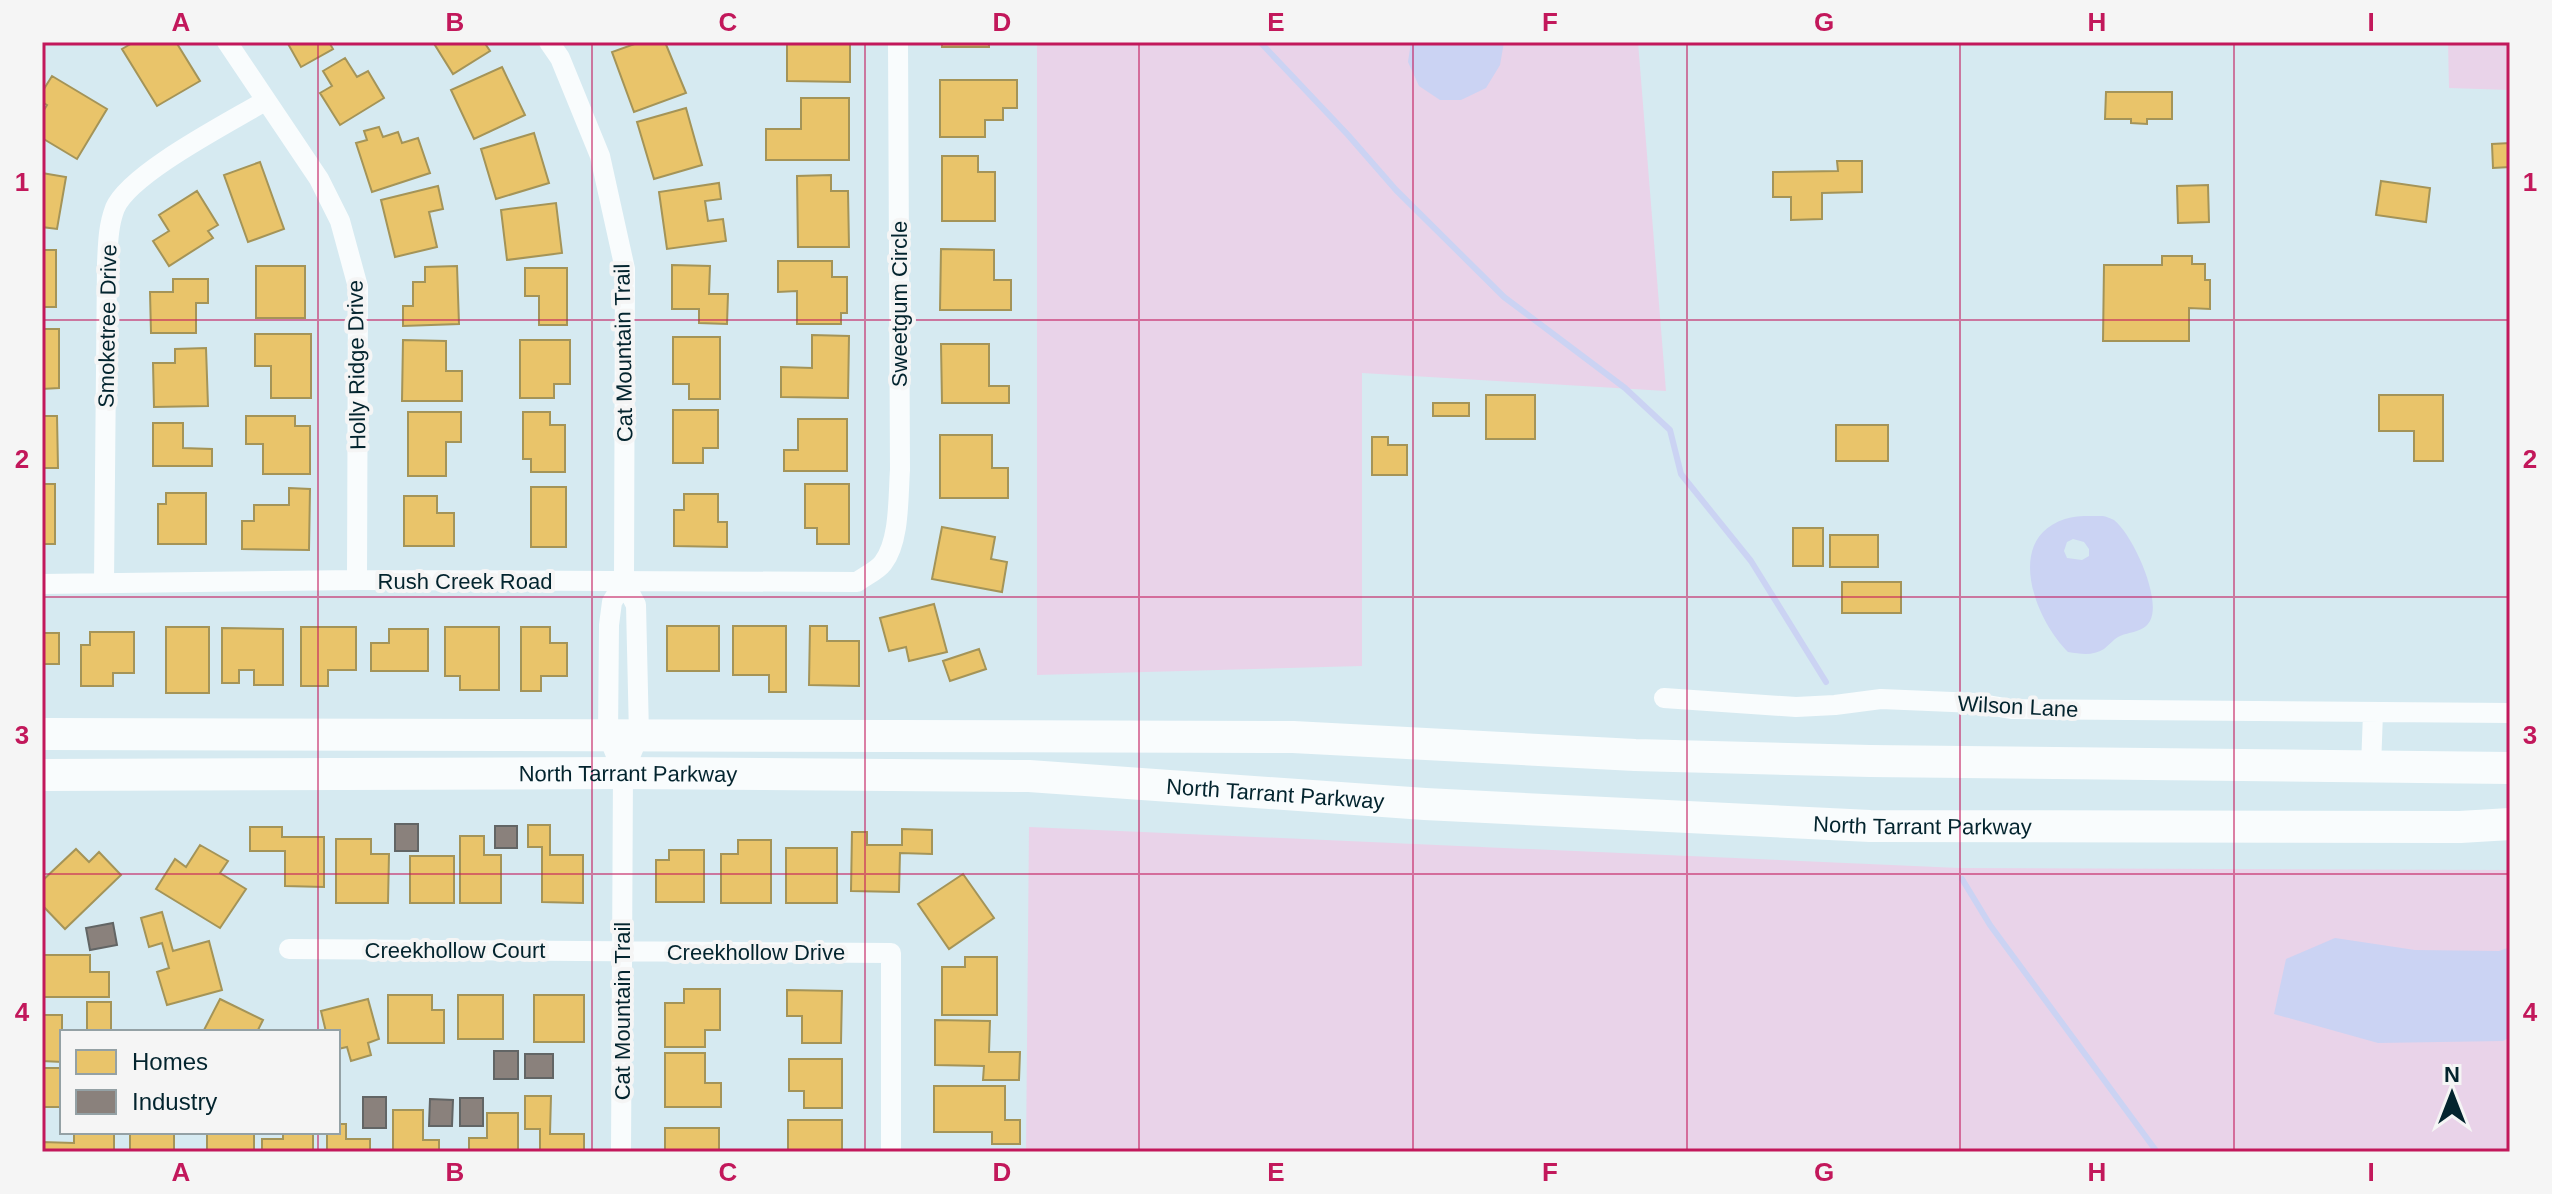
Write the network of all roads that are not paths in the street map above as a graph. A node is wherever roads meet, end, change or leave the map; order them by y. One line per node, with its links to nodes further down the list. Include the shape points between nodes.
1 (227, 42): 4 (street, Holly Ridge Drive)
2 (549, 42): 8 (street, Cat Mountain Trail, via 600,156 625,269)
3 (898, 42): 5 (street, Sweetgum Circle, via 900,470 896,524)
4 (265, 101): 6 (street, Holly Ridge Drive, via 319,179 340,221 358,287); 7 (street, Smoketree Drive, via 173,155 116,205 107,263)
5 (883, 564): 8 (street, Rush Creek Road, via 857,582)
6 (357, 580): 7 (street, Rush Creek Road); 8 (street, Rush Creek Road)
7 (104, 582): 9 (street, Rush Creek Road)
8 (624, 582): 14 (street, Cat Mountain Trail, via 636,605); 14 (street, Cat Mountain Trail, via 612,602 609,625)
9 (42, 584)
10 (1664, 698): 11 (street, Wilson Lane, via 1796,707 1881,699 2011,709)
11 (2373, 713): 12 (street, Wilson Lane); 15 (street)
12 (2510, 713)
13 (42, 734): 14 (main road, North Tarrant Parkway)
14 (623, 735): 15 (main road, North Tarrant Parkway, via 1293,737 1635,755); 17 (street, Cat Mountain Trail); 17 (street, Cat Mountain Trail)
15 (2371, 767): 16 (main road, North Tarrant Parkway)
16 (2510, 768)
17 (623, 773): 18 (main road, North Tarrant Parkway); 19 (main road, North Tarrant Parkway, via 1029,776 1425,804 1870,826); 21 (street, Cat Mountain Trail)
18 (42, 775)
19 (2510, 824)
20 (289, 949): 21 (street, Creekhollow Court)
21 (622, 951): 22 (street, Cat Mountain Trail); 23 (street, Creekhollow Drive, via 891,953)
22 (621, 1152)
23 (891, 1152)

